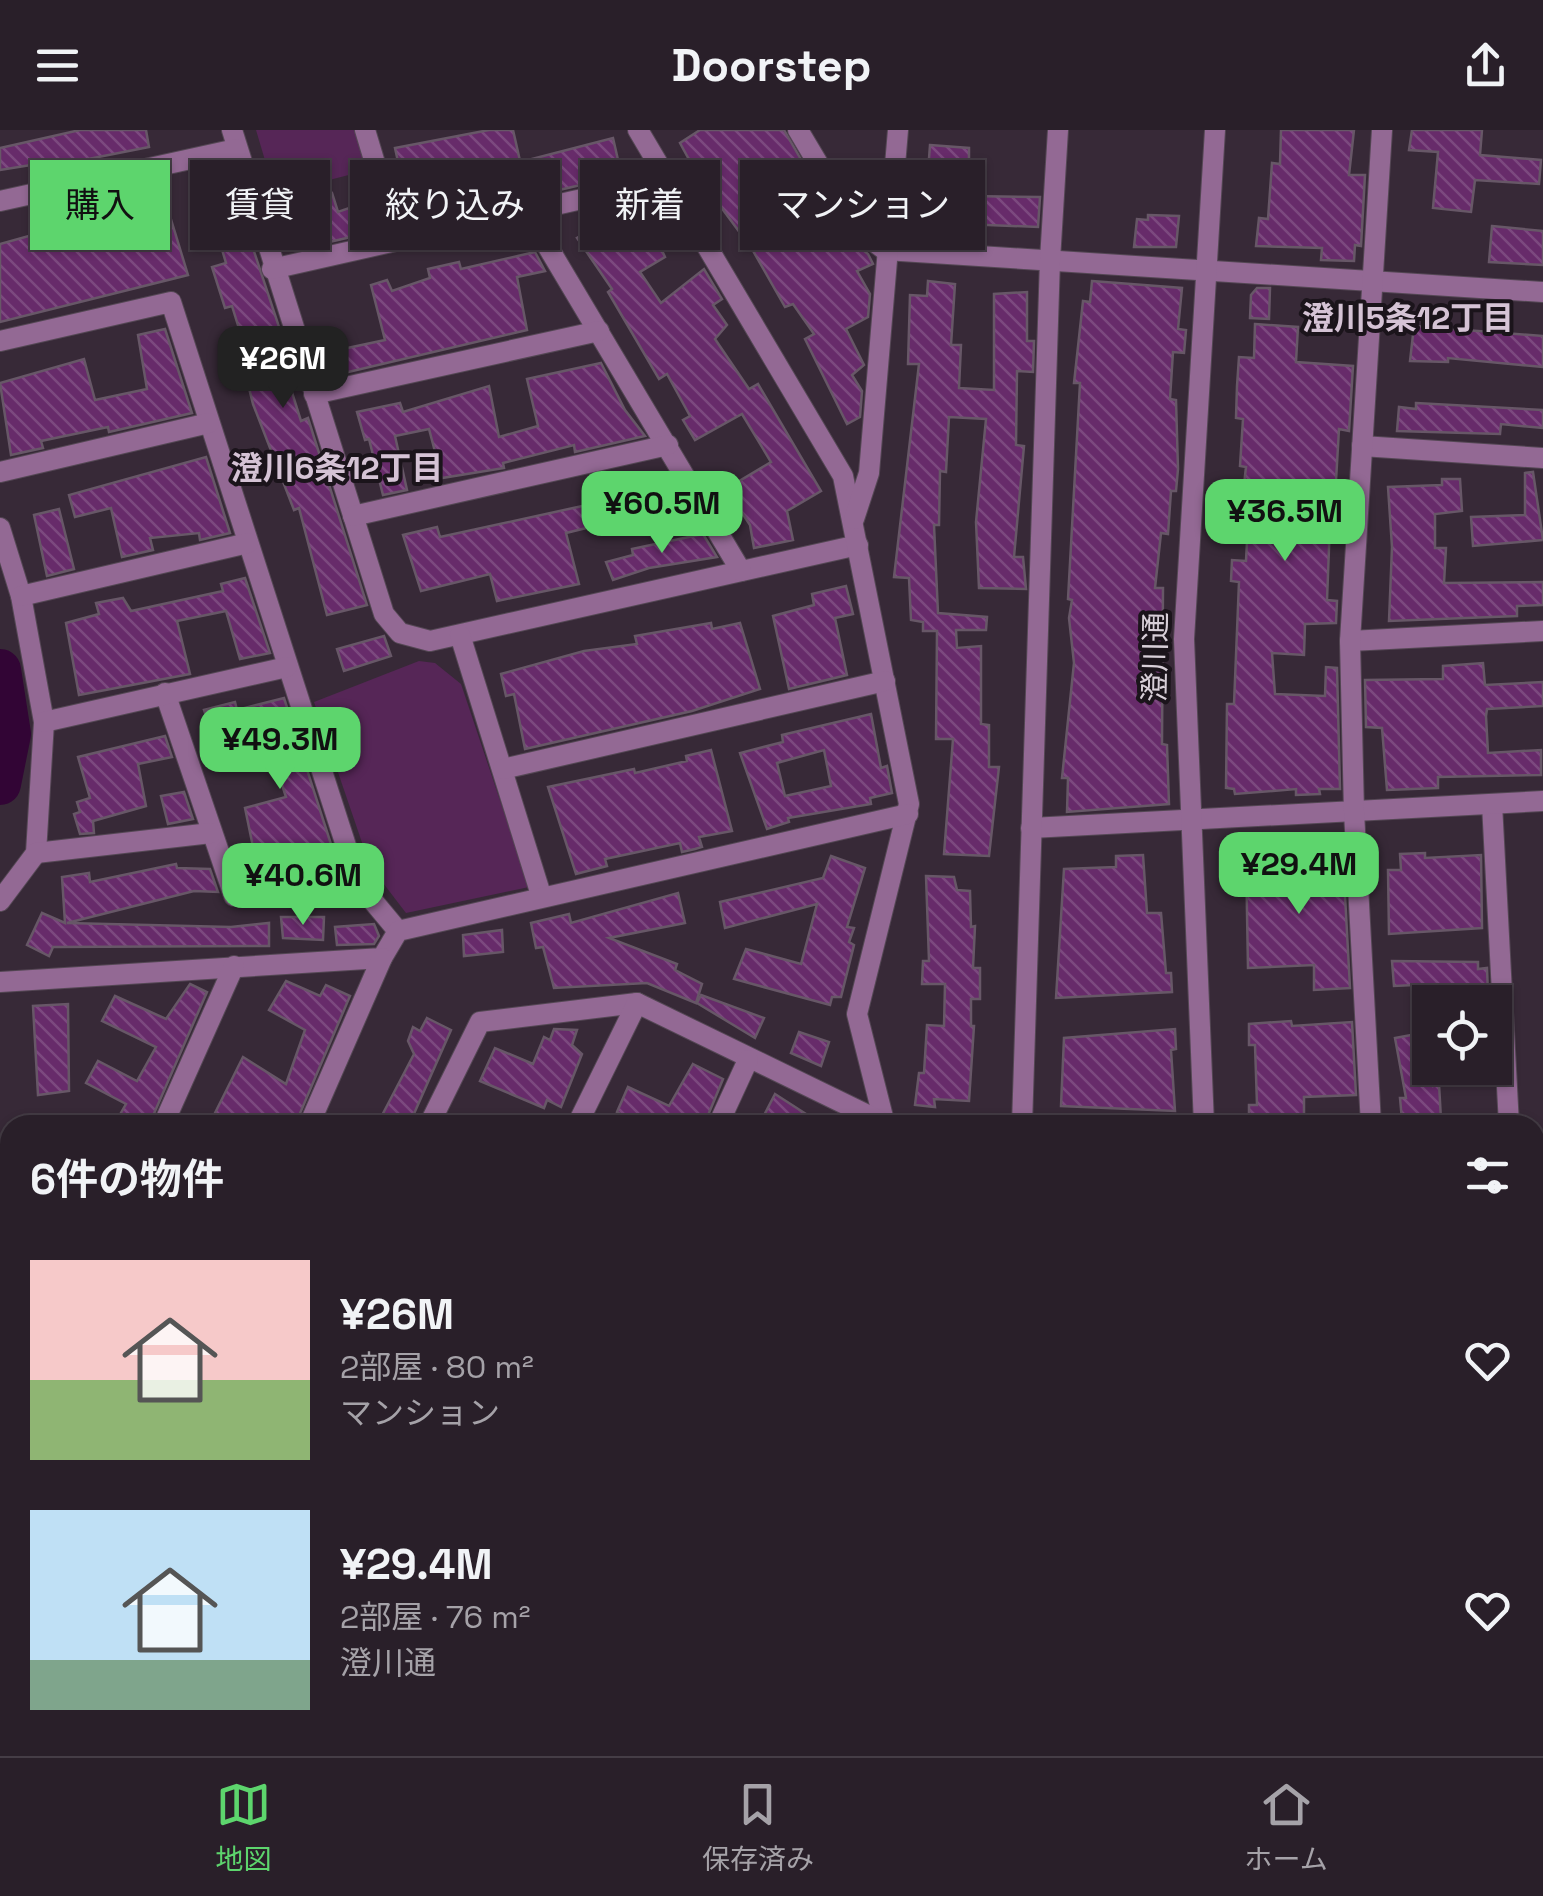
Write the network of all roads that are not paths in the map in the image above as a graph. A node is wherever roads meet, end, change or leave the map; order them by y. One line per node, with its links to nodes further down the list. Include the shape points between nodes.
1 (365, 130): 9 (street)
2 (638, 130): 10 (street)
3 (798, 130): 11 (street)
4 (898, 130): 12 (street)
5 (1058, 130): 18 (street)
6 (1216, 130): 20 (street, 澄川通)
7 (1382, 130): 21 (street)
8 (234, 140): 13 (street); 19 (street)
9 (374, 160)
10 (655, 160)
11 (816, 160)
12 (895, 160)
13 (0, 201)
14 (355, 250): 19 (street)
15 (550, 250): 23 (street)
16 (708, 250): 32 (street, via 844,476)
17 (885, 250): 18 (street); 32 (street, via 869,473)
18 (1050, 260): 20 (street); 51 (street)
19 (272, 269): 25 (street)
20 (1206, 270): 21 (street); 50 (street, 澄川通, via 1184,639)
21 (1372, 281): 22 (street); 28 (street)
22 (1543, 292)
23 (599, 331): 25 (street); 27 (street)
24 (0, 342): 26 (street, via 171,302)
25 (314, 394): 31 (street)
26 (209, 422): 30 (street); 34 (street)
27 (668, 445): 31 (street); 36 (street)
28 (1362, 446): 29 (street); 40 (street)
29 (1543, 458)
30 (0, 472)
31 (354, 516): 39 (street, via 390,623 414,639)
32 (852, 524): 35 (street)
33 (0, 528): 37 (street)
34 (248, 543): 37 (street); 41 (street)
35 (858, 545): 36 (street); 42 (street)
36 (742, 571): 39 (street)
37 (21, 596): 44 (street)
38 (1543, 631): 40 (street)
39 (460, 635): 45 (street)
40 (1350, 641): 48 (street)
41 (288, 667): 43 (street); 54 (street)
42 (884, 681): 45 (street); 49 (street)
43 (166, 693): 44 (street); 52 (street)
44 (44, 722): 53 (street)
45 (503, 769): 55 (street)
46 (1543, 801): 47 (street)
47 (1492, 804): 48 (street); 73 (street)
48 (1354, 812): 50 (street); 72 (street)
49 (908, 814): 55 (street); 69 (street, via 857,1014)
50 (1188, 818): 51 (street); 71 (street, 澄川通)
51 (1031, 828): 70 (street)
52 (211, 833): 53 (street); 54 (street, via 234,896)
53 (36, 853): 56 (street)
54 (358, 883): 57 (street)
55 (541, 895): 57 (street)
56 (0, 900)
57 (398, 931): 58 (street)
58 (382, 958): 59 (street); 64 (street)
59 (234, 966): 60 (street); 63 (street)
60 (0, 982)
61 (637, 1004): 62 (street); 65 (street, via 480,1022); 66 (street)
62 (748, 1060): 67 (street); 68 (street)
63 (167, 1115)
64 (313, 1115)
65 (434, 1115)
66 (582, 1115)
67 (723, 1115)
68 (855, 1115)
69 (883, 1115)
70 (1022, 1115)
71 (1203, 1115)
72 (1370, 1115)
73 (1508, 1115)

